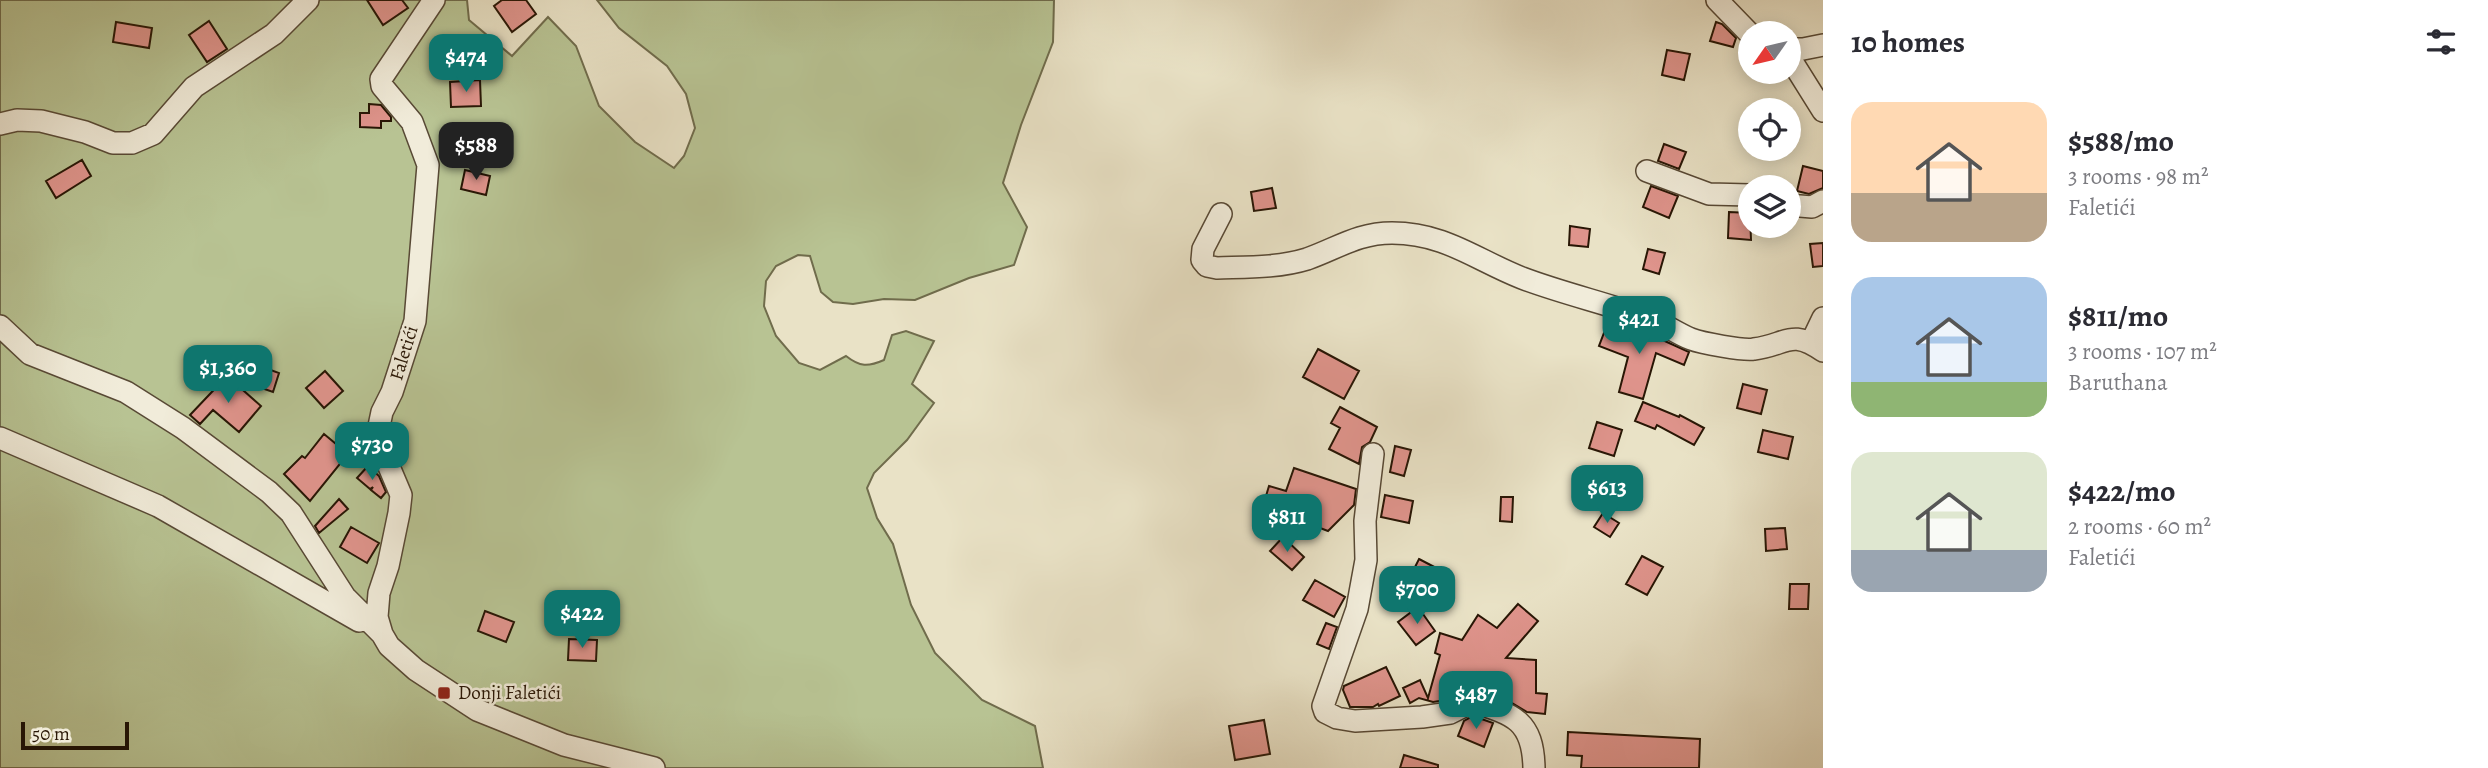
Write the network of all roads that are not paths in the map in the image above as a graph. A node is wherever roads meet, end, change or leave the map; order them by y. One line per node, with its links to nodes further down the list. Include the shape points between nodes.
1 (308, 0): 9 (street, via 274,34 194,87 153,134 132,143 113,143 41,121)
2 (434, 0): 20 (street, Faletići, via 382,79 382,86 412,122 428,165 415,321 378,431 401,495 379,593 377,617)
3 (1717, 0): 4 (street)
4 (1738, 22)
5 (1823, 45): 6 (street)
6 (1801, 49)
7 (1801, 76): 8 (street)
8 (1823, 111)
9 (0, 124)
10 (1647, 171): 11 (street, via 1709,194)
11 (1738, 195)
12 (1823, 201): 13 (street, via 1812,208)
13 (1801, 207)
14 (1221, 214): 17 (street, via 1203,250 1207,266 1280,264 1305,259 1360,236 1393,233 1433,238 1504,271 1654,320 1692,340 1752,350 1799,338)
15 (1823, 318): 17 (street)
16 (0, 326): 20 (street, via 30,354 126,392 269,492 291,513 345,597)
17 (1817, 347)
18 (0, 438): 20 (street, via 158,506)
19 (1373, 454): 23 (street, via 1365,521 1366,560 1357,609 1325,699 1325,712 1355,721 1422,717 1450,713 1472,702 1511,716 1529,733)
20 (382, 634): 21 (street, via 416,670 477,710 564,745)
21 (633, 765): 22 (street)
22 (654, 768)
23 (1534, 768)

